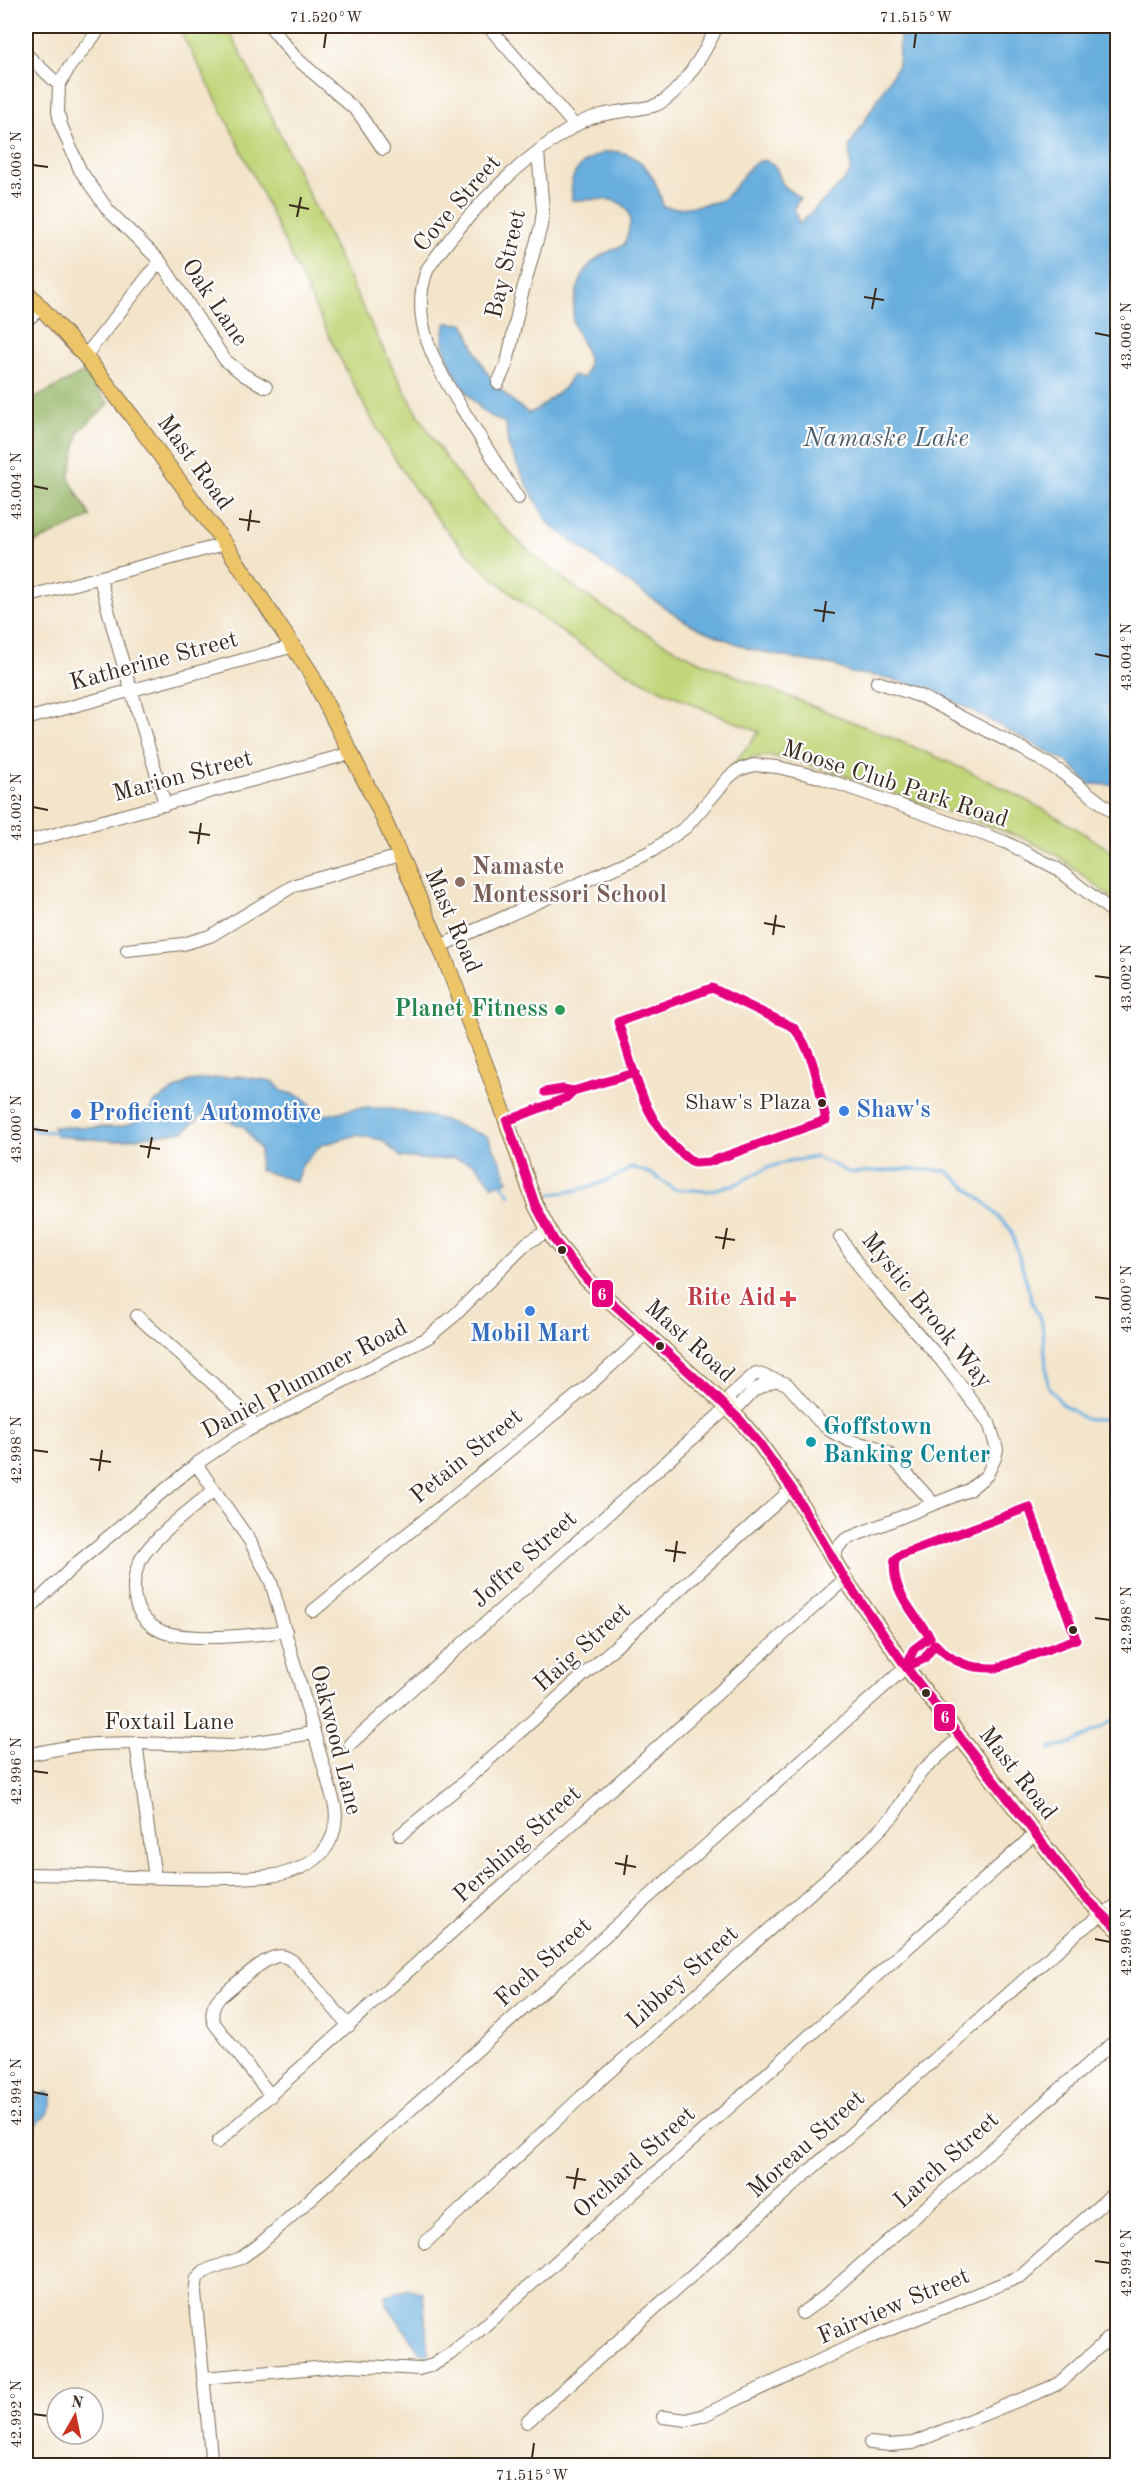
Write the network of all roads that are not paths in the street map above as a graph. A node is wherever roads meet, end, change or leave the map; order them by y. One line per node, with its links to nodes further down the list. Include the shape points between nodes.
1 (102, 26): 6 (street)
2 (270, 26): 8 (street, via 296,57 358,112)
3 (488, 26): 7 (street)
4 (717, 26): 7 (street, Cove Street, via 667,100)
5 (26, 54): 6 (street)
6 (59, 85): 10 (street, Oak Lane, via 61,125 84,178 108,210)
7 (575, 126): 9 (street, Cove Street)
8 (383, 149)
9 (538, 152): 14 (street, Bay Street, via 541,226 507,363); 16 (street, Cove Street, via 504,179 474,211 428,268 421,291 423,327 438,368)
10 (160, 261): 13 (street); 15 (street, Oak Lane, via 225,360)
11 (31, 299): 12 (street); 13 (main road, Mast Road)
12 (26, 321)
13 (85, 356): 17 (main road, Mast Road)
14 (498, 383)
15 (266, 387)
16 (518, 498)
17 (225, 544): 18 (street); 20 (main road, Mast Road)
18 (100, 577): 19 (street); 22 (street)
19 (26, 597)
20 (294, 646): 22 (street, Katherine Street); 24 (main road, Mast Road)
21 (877, 682): 26 (street, via 922,697 1047,762)
22 (132, 691): 23 (street, Katherine Street); 25 (street)
23 (26, 719)
24 (352, 753): 25 (street, Marion Street); 28 (main road, Mast Road)
25 (165, 805): 27 (street, Marion Street)
26 (1118, 816)
27 (26, 842)
28 (400, 856): 30 (main road, Mast Road); 31 (street, via 296,885 210,936 183,944)
29 (1118, 916): 30 (street, Moose Club Park Road, via 1056,868 1005,842 819,777 777,766 754,765 729,777 686,827 652,851)
30 (440, 946): 32 (main road, Mast Road)
31 (127, 950)
32 (548, 1231): 35 (main road, Mast Road, via 586,1280); 38 (street, Daniel Plummer Road, via 527,1243 427,1338)
33 (840, 1237): 42 (street, Mystic Brook Way, via 865,1275 941,1360 993,1431 995,1458 987,1475 969,1490)
34 (137, 1316): 38 (street)
35 (646, 1334): 37 (main road, Mast Road); 45 (street, Petain Street, via 587,1387)
36 (775, 1380): 37 (street, via 754,1390 740,1406); 37 (street, via 756,1373 730,1395); 42 (street, via 787,1384 832,1432 887,1452)
37 (728, 1407): 40 (main road, Mast Road); 52 (street, Joffre Street)
38 (256, 1426): 39 (street, Daniel Plummer Road)
39 (196, 1464): 41 (street, Oakwood Lane); 46 (street, Daniel Plummer Road, via 77,1563)
40 (792, 1489): 43 (main road, Mast Road); 55 (street, Haig Street)
41 (214, 1490): 47 (street, Oakwood Lane, via 262,1561); 47 (street, via 142,1557 134,1587 137,1608 152,1625 171,1634)
42 (934, 1504): 43 (street, Mystic Brook Way, via 846,1539)
43 (833, 1560): 44 (main road, Mast Road)
44 (844, 1579): 48 (main road, Mast Road); 61 (street, Pershing Street)
45 (313, 1611)
46 (26, 1612)
47 (286, 1631): 49 (street, Oakwood Lane)
48 (906, 1667): 50 (main road, Mast Road); 69 (street, Foch Street, via 259,2245 241,2258 200,2274 195,2293)
49 (313, 1733): 51 (street, Foxtail Lane, via 232,1746); 57 (street, Oakwood Lane, via 336,1817 332,1838 319,1856 300,1868 278,1874)
50 (960, 1737): 54 (main road, Mast Road); 66 (street, Libbey Street, via 921,1772 894,1815 870,1840)
51 (136, 1743): 53 (street, Foxtail Lane, via 73,1746); 57 (street)
52 (350, 1744)
53 (26, 1755)
54 (1035, 1834): 59 (main road, Mast Road); 69 (street, Orchard Street, via 450,2354 419,2369 350,2365)
55 (400, 1835)
56 (26, 1874): 57 (street, Oakwood Lane)
57 (155, 1878)
58 (1118, 1904): 59 (street, Moreau Street)
59 (1101, 1916): 60 (main road, Mast Road); 71 (street, Moreau Street, via 1079,1931)
60 (1118, 1929)
61 (349, 2026): 63 (street, Pershing Street); 63 (street, via 294,1962 280,1956 220,1997 212,2012 214,2023)
62 (1118, 2038): 67 (street, Larch Street)
63 (271, 2096): 64 (street, Pershing Street)
64 (218, 2142)
65 (1118, 2189): 70 (street, Fairview Street, via 1021,2276 859,2342 704,2415 687,2420)
66 (424, 2243)
67 (802, 2313)
68 (1118, 2330): 72 (street, via 1059,2383 913,2443)
69 (203, 2378): 73 (street)
70 (663, 2417)
71 (527, 2422)
72 (870, 2443)
73 (212, 2466)

